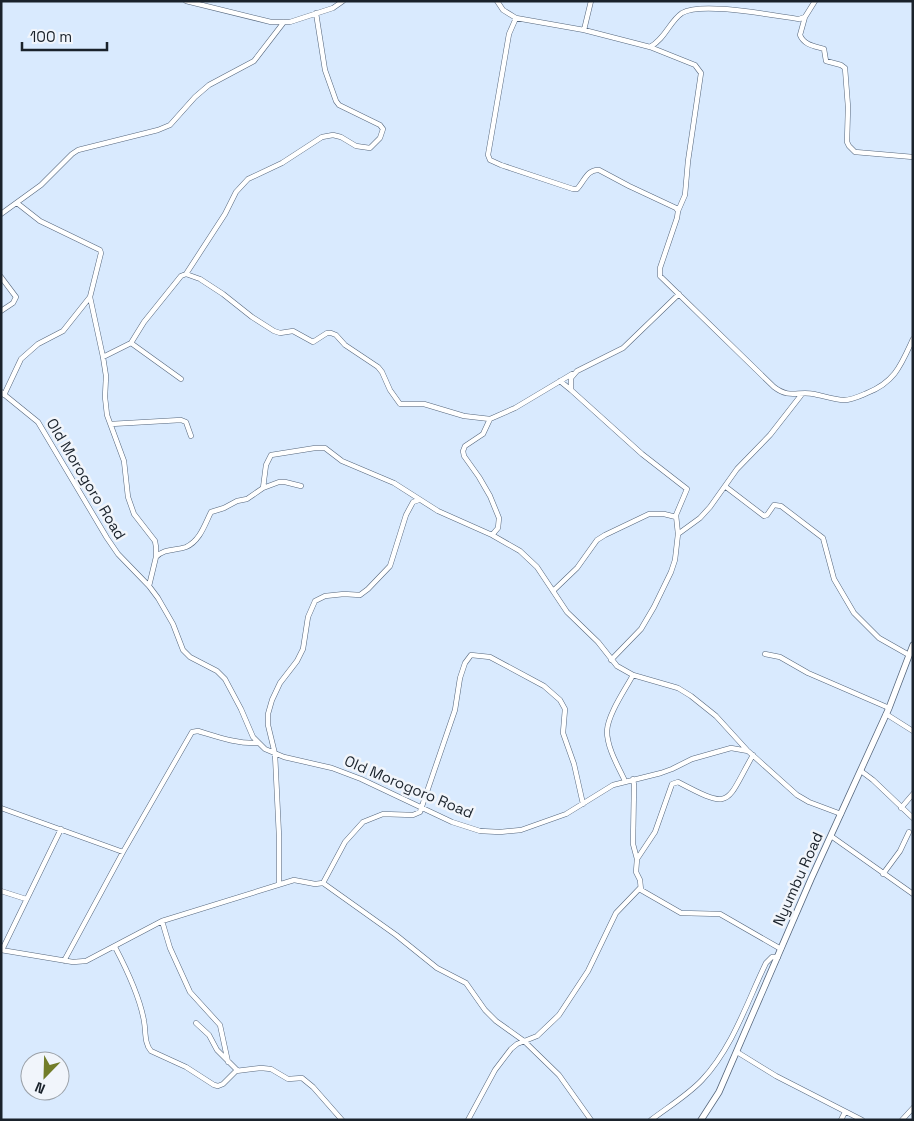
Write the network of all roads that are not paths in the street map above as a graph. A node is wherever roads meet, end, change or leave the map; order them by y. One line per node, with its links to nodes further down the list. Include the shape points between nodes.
1 (343, 1): 6 (street)
2 (497, 1): 8 (street, via 503,10)
3 (591, 1): 10 (street)
4 (815, 1): 7 (street)
5 (187, 2): 9 (street, via 270,22)
6 (316, 13): 9 (street); 16 (street, via 325,70 336,101 380,124 383,129 380,138 370,148 362,148 341,137 322,137 282,163 248,179 236,192)
7 (805, 17): 11 (street, via 695,9 682,13); 12 (street, via 800,35 802,39 809,45 824,49 826,61 846,68 849,146 855,152)
8 (516, 18): 10 (street); 14 (street, via 509,34 488,155 490,160 573,189 580,186 593,169 599,170 671,204)
9 (284, 22): 13 (street, via 254,61 209,85 170,125 78,150)
10 (584, 30): 11 (street)
11 (650, 47): 14 (street, via 695,65 701,73 685,195)
12 (913, 157)
13 (17, 203): 15 (street); 19 (street, via 40,221 100,250)
14 (678, 211): 18 (street, via 660,276)
15 (1, 214)
16 (186, 274): 22 (street, via 144,322); 30 (street, via 223,294 277,332 293,331 313,342 327,333 336,335 378,367 400,404 424,404 464,416)
17 (1, 276): 20 (street, via 16,297)
18 (679, 294): 24 (street, via 623,348); 29 (street, via 774,387 784,394)
19 (90, 297): 23 (street); 28 (street, via 63,330 38,344 21,359)
20 (1, 311)
21 (913, 339): 29 (street, via 895,374 877,389 846,400)
22 (131, 343): 23 (street); 25 (street)
23 (103, 357): 31 (street, via 105,397)
24 (573, 374): 26 (street); 27 (street)
25 (181, 379)
26 (560, 381): 27 (street); 30 (street)
27 (571, 390): 37 (street, via 642,454 686,487)
28 (3, 394): 41 (street, Old Morogoro Road, via 38,422 107,538)
29 (802, 394): 34 (street, via 770,435 737,469)
30 (490, 419): 39 (street, via 483,434 465,446 463,451 499,518 498,528)
31 (111, 424): 32 (street, via 180,420 186,422); 40 (street, via 124,461 128,497 134,514 155,541)
32 (192, 436)
33 (301, 486): 35 (street, via 279,482)
34 (726, 487): 38 (street, via 700,518); 45 (street, via 764,516 774,505 781,506 823,538 834,579 854,613 880,638)
35 (263, 488): 36 (street, via 266,465 271,455 321,447 346,463 404,489); 40 (street, via 247,499 211,512 200,535 191,544 168,549)
36 (419, 500): 39 (street); 52 (street, via 413,502 406,515 390,566 368,590 360,595 325,596 315,601 308,617 303,649 280,683 268,714)
37 (676, 517): 38 (street); 42 (street, via 649,514 604,535 577,568)
38 (678, 534): 46 (street, via 675,560 654,607 637,635)
39 (492, 535): 42 (street, via 520,551 538,567)
40 (156, 557): 41 (street)
41 (149, 586): 50 (street, Old Morogoro Road, via 173,624 183,650 225,679)
42 (553, 590): 46 (street, via 567,612 598,642)
43 (913, 645): 45 (street, Nyumbu Road)
44 (764, 654): 48 (street, via 780,657)
45 (909, 655): 48 (street, Nyumbu Road)
46 (611, 660): 47 (street)
47 (633, 675): 51 (street, via 678,688 691,696 716,716); 56 (street, via 607,728 613,755)
48 (888, 711): 49 (street); 54 (street, Nyumbu Road)
49 (913, 731)
50 (258, 743): 52 (street, Old Morogoro Road); 67 (street, via 192,732)
51 (748, 751): 53 (street); 55 (street, Old Morogoro Road, via 719,750 672,770)
52 (275, 754): 61 (street, Old Morogoro Road, via 362,779); 71 (street)
53 (753, 755): 62 (street, via 797,795); 68 (street, via 731,796 723,800 705,796 678,782 672,784 655,832)
54 (861, 771): 60 (street); 62 (street, Nyumbu Road)
55 (633, 779): 56 (street, Old Morogoro Road); 68 (street, via 633,844)
56 (625, 781): 58 (street, Old Morogoro Road)
57 (913, 794): 60 (street)
58 (583, 804): 61 (street, Old Morogoro Road, via 536,826 500,832 465,827); 61 (street, via 563,733 565,709 560,700 544,686 490,657 471,654 460,678 455,710)
59 (1, 808): 64 (street)
60 (901, 808): 63 (street)
61 (422, 809): 70 (street, via 416,815 383,814 363,822 345,842)
62 (841, 814): 66 (street, Nyumbu Road)
63 (913, 818)
64 (61, 829): 67 (street); 75 (street)
65 (910, 832): 69 (street)
66 (830, 836): 69 (street); 78 (street, Nyumbu Road)
67 (123, 852): 81 (street)
68 (637, 859): 72 (street)
69 (883, 874): 74 (street)
70 (323, 883): 71 (street, via 294,880); 83 (street, via 437,968 466,983 485,1010)
71 (279, 884): 76 (street)
72 (640, 888): 78 (street, via 681,914 709,913 728,917); 83 (street, via 616,913 588,971 559,1015 538,1036)
73 (1, 891): 75 (street)
74 (913, 894)
75 (26, 899): 79 (street)
76 (162, 922): 77 (street); 85 (street, via 190,992 220,1025)
77 (115, 946): 81 (street, via 86,961); 86 (street, via 126,967 144,1020 147,1047 214,1085 223,1084)
78 (781, 949): 80 (street, Nyumbu Road)
79 (2, 950): 81 (street)
80 (778, 957): 84 (street, Nyumbu Road); 92 (street, via 772,957 766,963 725,1051 708,1073)
81 (64, 961)
82 (196, 1023): 85 (street, via 210,1035)
83 (524, 1041): 90 (street, via 511,1049 495,1070); 91 (street, via 559,1076)
84 (737, 1052): 88 (street); 93 (street, Nyumbu Road, via 719,1092)
85 (228, 1062): 86 (street)
86 (238, 1071): 89 (street, via 262,1068 271,1069 288,1079 302,1078)
87 (913, 1108): 96 (street)
88 (845, 1112): 94 (street); 95 (street)
89 (342, 1120)
90 (468, 1120)
91 (591, 1120)
92 (651, 1120)
93 (701, 1120)
94 (841, 1120)
95 (862, 1120)
96 (902, 1120)

